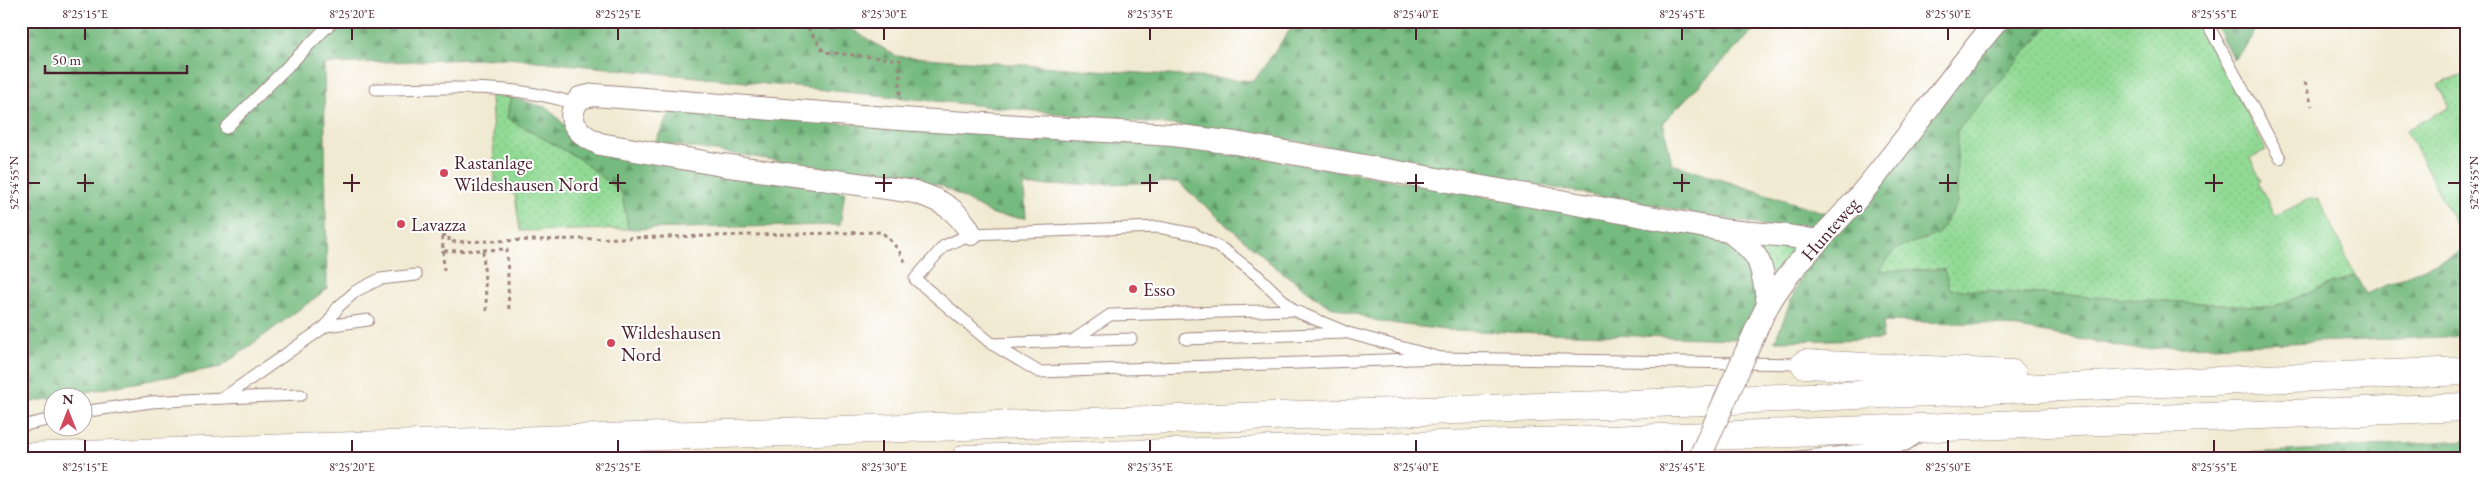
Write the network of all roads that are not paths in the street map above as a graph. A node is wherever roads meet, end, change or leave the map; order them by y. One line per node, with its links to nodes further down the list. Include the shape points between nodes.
1 (333, 21): 6 (lane)
2 (1997, 21): 10 (street, Hunteweg, via 1856,199)
3 (2206, 21): 7 (lane)
4 (376, 89): 5 (lane, via 499,88 549,95)
5 (575, 104): 8 (street, via 587,95 900,119 1173,135 1235,143); 9 (street, via 573,119 576,128 583,137 600,144 915,192 941,200 966,224)
6 (226, 128)
7 (2280, 158)
8 (1728, 231): 10 (street); 13 (street, via 1758,257)
9 (971, 234): 12 (lane, via 1158,227 1194,234 1231,255); 20 (lane, via 944,246 915,279)
10 (1818, 241): 13 (street, Hunteweg)
11 (416, 275): 15 (lane, via 380,279 356,291 338,306)
12 (1293, 310): 16 (lane); 19 (lane, via 1110,315)
13 (1764, 312): 34 (street, Hunteweg, bridge)
14 (368, 320): 15 (lane)
15 (326, 326): 26 (lane)
16 (1348, 333): 17 (lane); 21 (lane)
17 (1186, 339)
18 (1131, 340): 19 (lane)
19 (1072, 341): 20 (lane)
20 (992, 344): 21 (lane, via 1039,372)
21 (1441, 358): 22 (lane)
22 (1805, 364): 24 (highway, via 2012,373)
23 (2467, 371): 24 (highway)
24 (2059, 389): 32 (highway)
25 (300, 395): 26 (lane)
26 (223, 398): 28 (lane, via 151,402)
27 (2467, 408): 31 (highway)
28 (92, 411)
29 (42, 421): 30 (lane)
30 (21, 426)
31 (1933, 427): 33 (highway); 35 (lane, via 1906,445)
32 (21, 457)
33 (965, 459)
34 (1699, 459)
35 (1782, 459)

